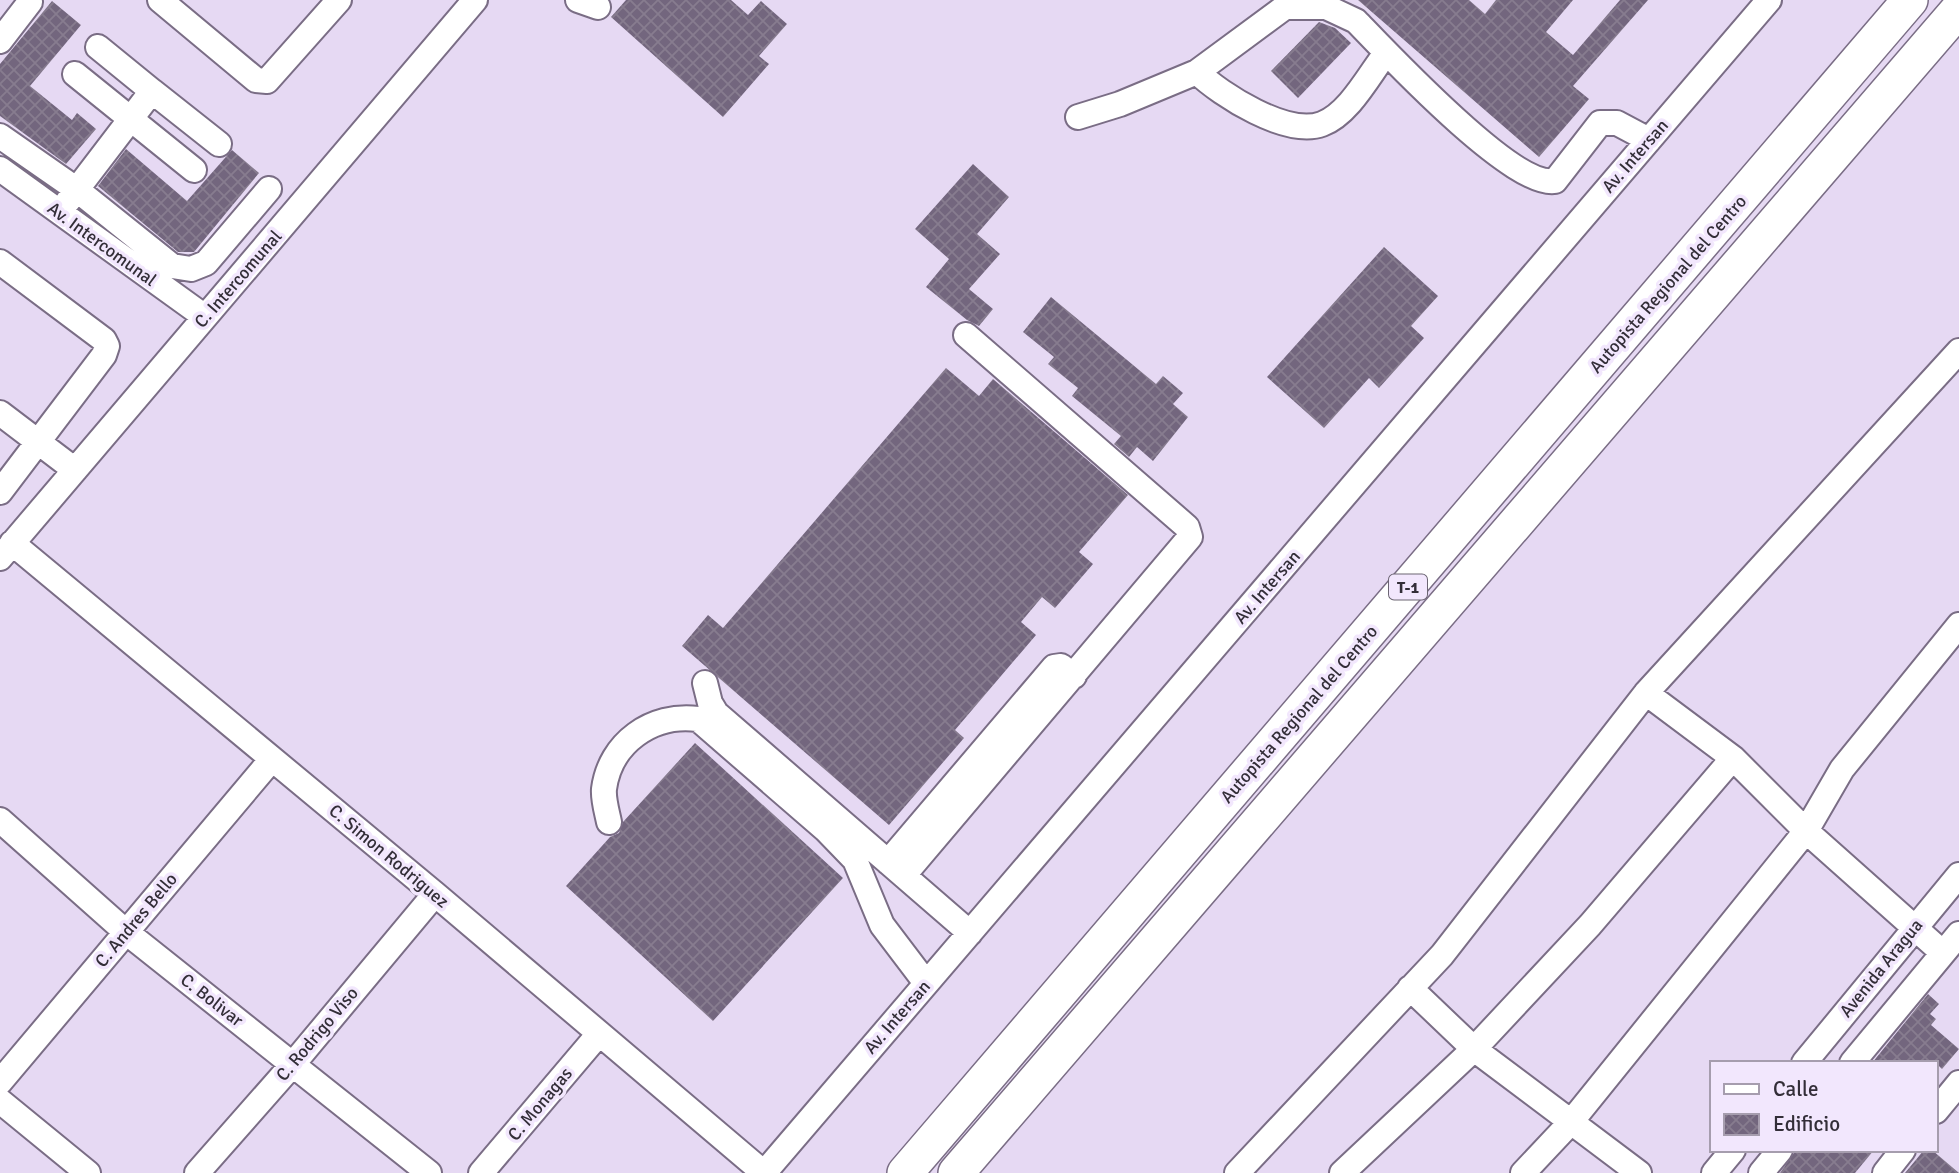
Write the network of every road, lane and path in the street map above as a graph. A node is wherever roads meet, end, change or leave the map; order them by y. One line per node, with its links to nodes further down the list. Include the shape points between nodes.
1 (160, 0): 2 (street, via 256,80 267,81)
2 (339, 0)
3 (475, 0): 26 (street, C. Intercomunal)
4 (1769, 0): 18 (street, Av. Intersan)
5 (1910, 0): 70 (highway, Autopista Regional del Centro / T-1)
6 (30, 2): 9 (street)
7 (1283, 3): 11 (street, via 1326,7 1356,21); 12 (street)
8 (1959, 9): 71 (highway, T-1)
9 (0, 41)
10 (98, 47): 14 (street)
11 (1386, 53): 12 (street, via 1345,108 1322,124 1296,126 1239,104); 18 (street, via 1500,159 1540,181 1555,181 1600,123 1617,123)
12 (1197, 72): 15 (street)
13 (75, 74): 16 (street)
14 (152, 91): 16 (street); 19 (street)
15 (1078, 117)
16 (130, 119): 21 (street); 22 (street)
17 (0, 136): 22 (street)
18 (1649, 140): 47 (street, Av. Intersan)
19 (219, 144)
20 (0, 169): 24 (street, Av. Intercomunal)
21 (194, 170)
22 (76, 188): 23 (street, via 172,266 191,269 206,263); 24 (street)
23 (269, 189)
24 (59, 213): 26 (street, Av. Intercomunal)
25 (0, 262): 30 (street, via 107,346)
26 (205, 317): 31 (street, C. Intercomunal)
27 (966, 335): 42 (street, via 1191,533 1074,676 1061,666 1054,667)
28 (1959, 351): 36 (street)
29 (0, 413): 30 (street)
30 (38, 441): 31 (street); 32 (street)
31 (75, 470): 33 (street, C. Intercomunal)
32 (0, 492)
33 (6, 550): 38 (street, C. Simon Rodriguez)
34 (1959, 626): 41 (street, via 1842,769)
35 (705, 683): 42 (street, via 716,713)
36 (1647, 693): 37 (street); 51 (street, via 1442,955)
37 (1733, 758): 41 (street); 53 (street, via 1590,925)
38 (272, 759): 44 (street, C. Simon Rodriguez); 46 (street, C. Andres Bello)
39 (0, 820): 46 (street, C. Bolivar)
40 (609, 822): 50 (street, via 604,792 618,748 653,725 683,717 698,719 855,860 882,925)
41 (1805, 831): 45 (street); 61 (street)
42 (896, 868): 47 (street)
43 (1959, 875): 45 (street, Avenida Aragua)
44 (435, 894): 52 (street, C. Simon Rodriguez); 56 (street, C. Rodrigo Viso)
45 (1915, 927): 49 (street); 54 (street, Avenida Aragua)
46 (126, 932): 56 (street, C. Bolivar); 57 (street, C. Andres Bello)
47 (970, 933): 50 (street, Av. Intersan)
48 (1959, 934): 49 (street)
49 (1943, 953): 55 (street)
50 (926, 983): 69 (street, Av. Intersan)
51 (1410, 988): 53 (street); 72 (street)
52 (598, 1035): 68 (street, C. Monagas); 69 (street, C. Simon Rodriguez)
53 (1474, 1049): 61 (street); 73 (street)
54 (1806, 1061)
55 (1854, 1061)
56 (293, 1064): 66 (street, C. Rodrigo Viso); 67 (street, C. Bolivar)
57 (0, 1082)
58 (1959, 1083): 60 (street)
59 (0, 1101): 65 (street)
60 (1938, 1109)
61 (1571, 1122): 74 (street); 75 (street)
62 (1730, 1152): 76 (street)
63 (1778, 1152): 77 (street)
64 (1901, 1152): 78 (street)
65 (88, 1173)
66 (197, 1173)
67 (429, 1173)
68 (481, 1173)
69 (764, 1173)
70 (905, 1173)
71 (956, 1173)
72 (1237, 1173)
73 (1342, 1173)
74 (1523, 1173)
75 (1639, 1173)
76 (1714, 1173)
77 (1761, 1173)
78 (1885, 1173)

